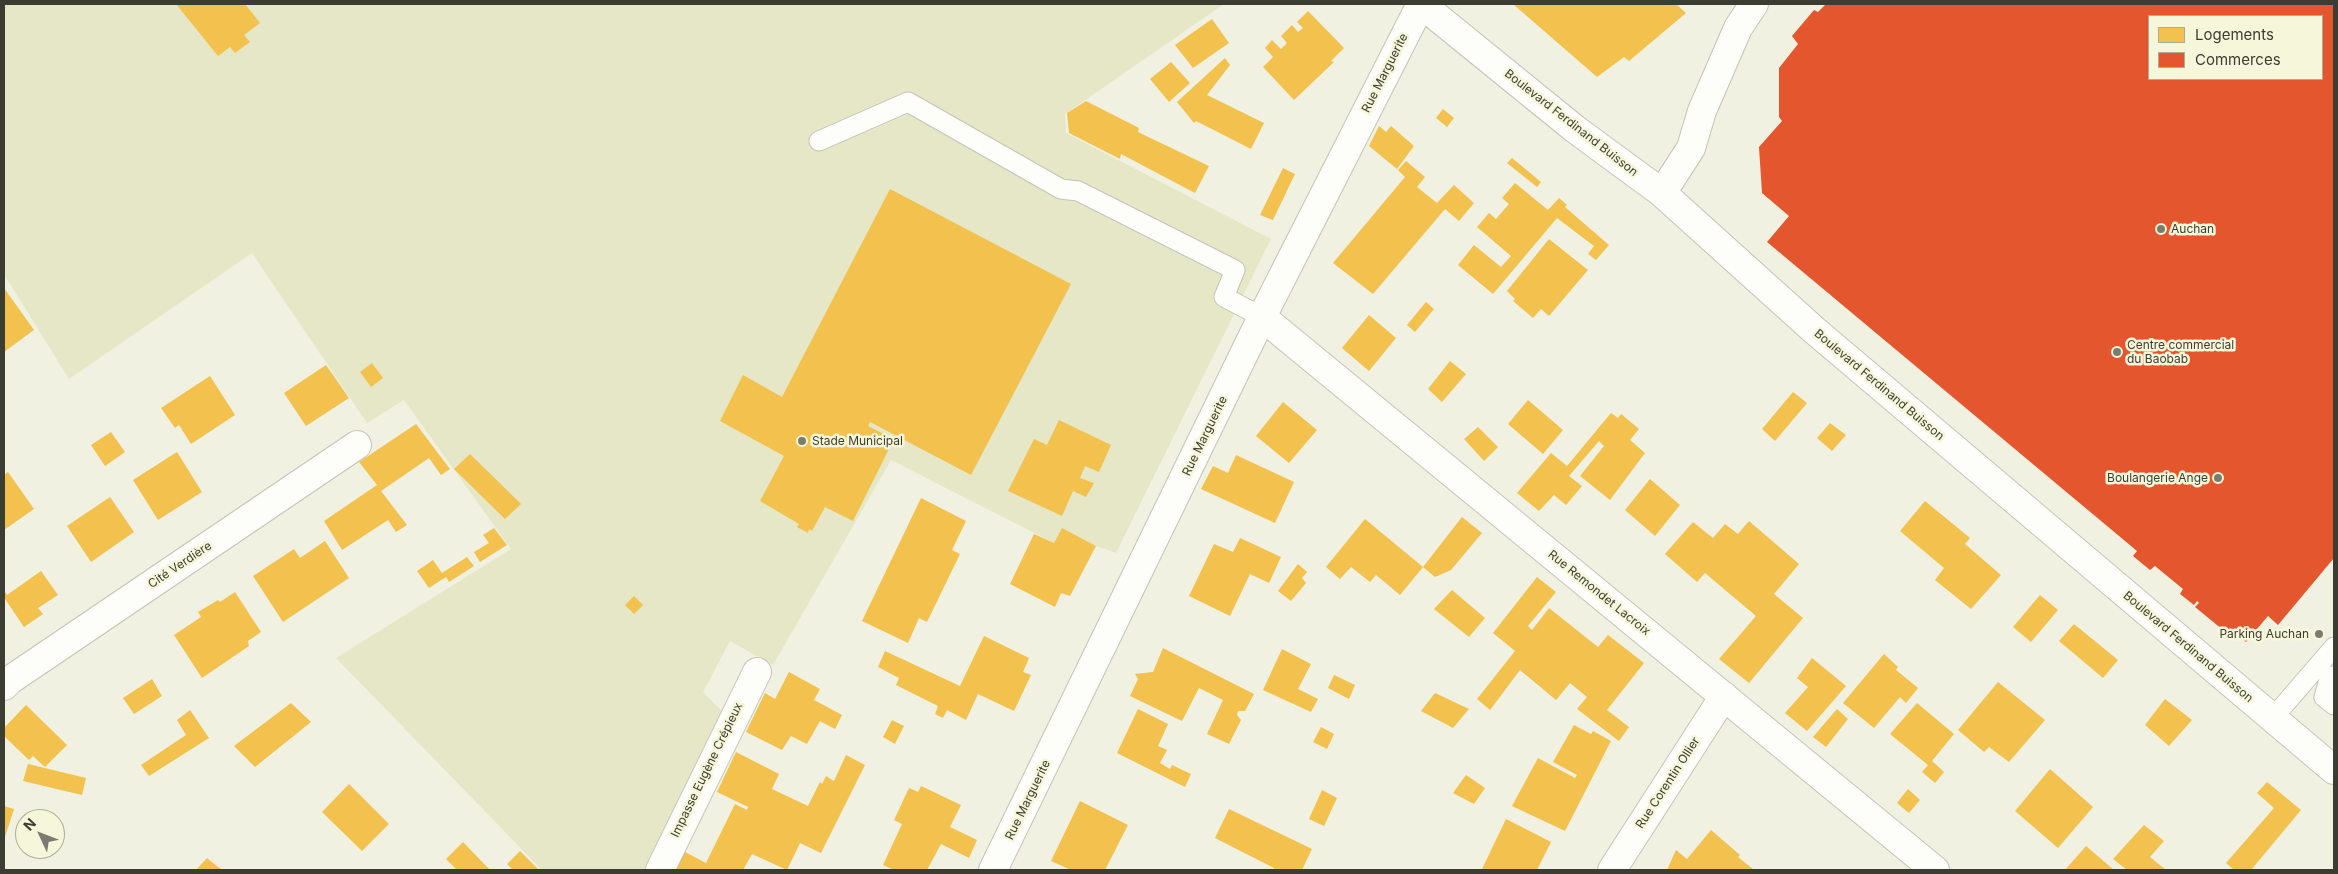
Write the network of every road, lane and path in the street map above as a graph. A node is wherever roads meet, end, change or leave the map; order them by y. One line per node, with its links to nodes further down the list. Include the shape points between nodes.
1 (1421, 4): 4 (street, Boulevard Ferdinand Buisson, via 1575,129); 5 (street, Rue Marguerite)
2 (1754, 4): 4 (street, via 1738,28 1690,148)
3 (819, 141): 5 (lane, via 908,102 1061,189 1078,191 1235,270 1224,297)
4 (1662, 193): 13 (street, Boulevard Ferdinand Buisson, via 1814,330)
5 (1262, 317): 11 (street, Rue Remondet Lacroix); 16 (street, Rue Marguerite)
6 (357, 445): 10 (street, Cité Verdière)
7 (2334, 648): 9 (lane)
8 (757, 672): 15 (street, Impasse Eugène Crépieux)
9 (2328, 673): 12 (lane, via 2324,697); 13 (lane)
10 (4, 686)
11 (1724, 696): 17 (street, Rue Corentin Ollier); 18 (street, Rue Remondet Lacroix)
12 (2334, 705)
13 (2272, 719): 14 (street, Boulevard Ferdinand Buisson)
14 (2334, 770)
15 (660, 870)
16 (994, 870)
17 (1612, 870)
18 (1935, 870)

